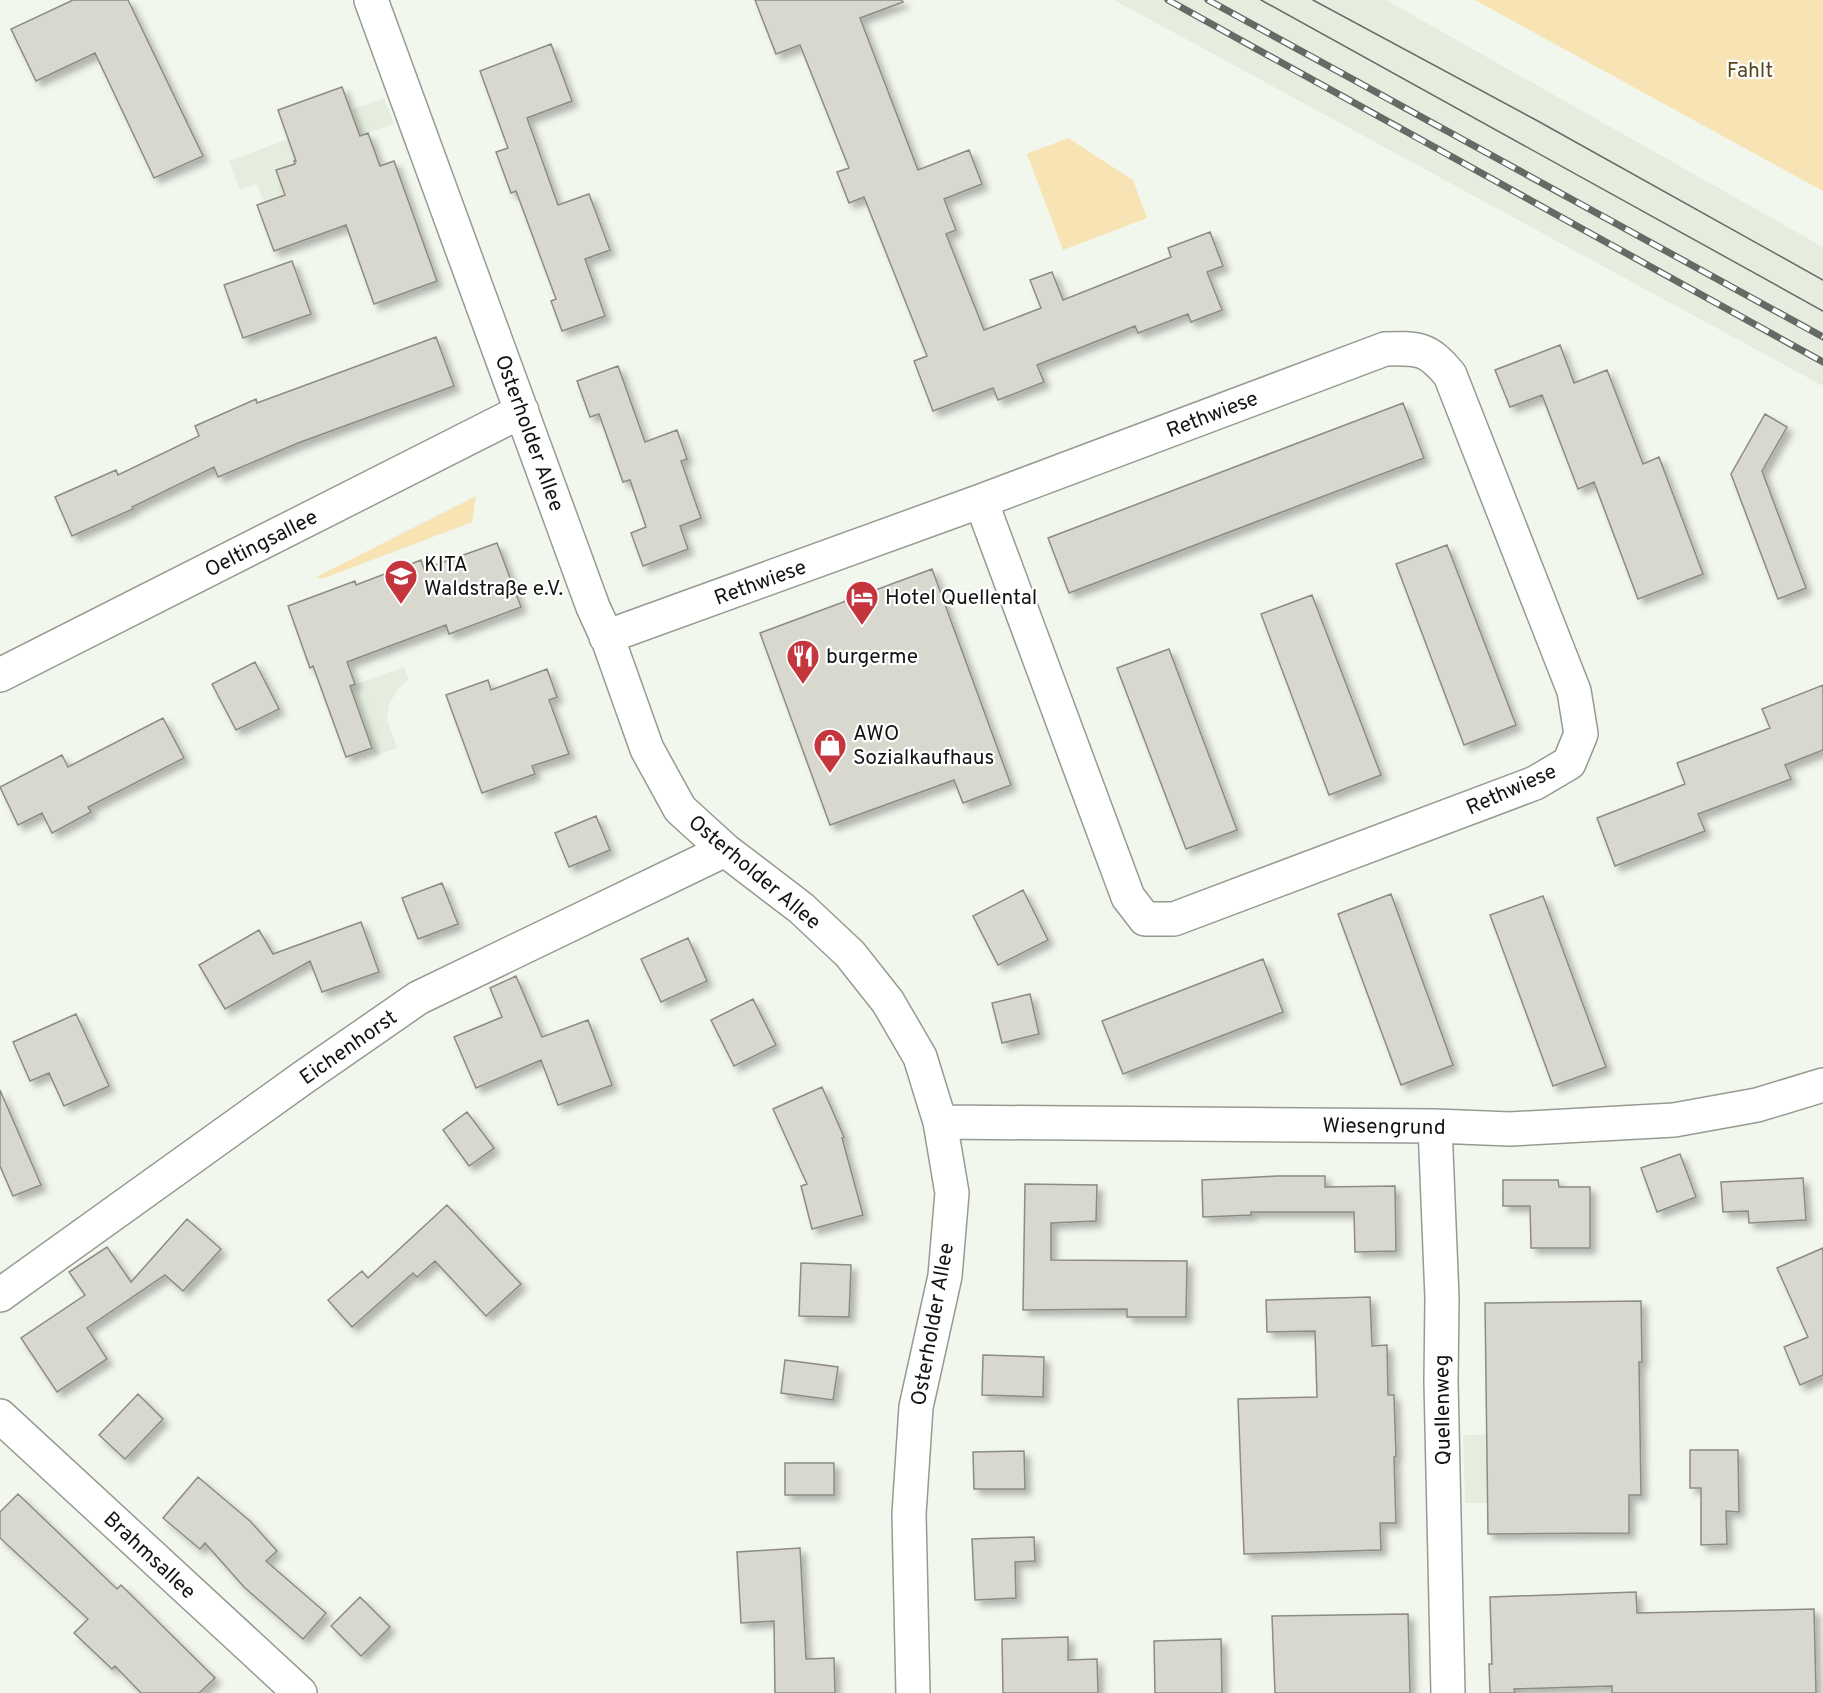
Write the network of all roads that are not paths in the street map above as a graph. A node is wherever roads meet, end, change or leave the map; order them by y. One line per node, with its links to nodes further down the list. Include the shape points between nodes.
1 (371, 0): 2 (street, Osterholder Allee)
2 (522, 411): 4 (street, Osterholder Allee); 5 (street, Oeltingsallee)
3 (981, 501): 3 (street, Rethwiese, via 1128,897 1145,919 1174,919 1535,783 1569,763 1581,734 1574,691 1449,375 1435,357 1412,348 1385,349); 4 (street, Rethwiese)
4 (606, 638): 6 (street, Osterholder Allee, via 647,749 680,808)
5 (0, 675)
6 (725, 850): 8 (street, Osterholder Allee, via 801,908 849,954 888,1002 920,1057); 10 (street, Eichenhorst, via 418,998)
7 (1823, 1085): 9 (street, Wiesengrund, via 1757,1105 1674,1120 1510,1129)
8 (940, 1122): 9 (street, Wiesengrund); 13 (street, Osterholder Allee, via 952,1193 945,1276 916,1407 909,1514)
9 (1435, 1126): 14 (street, Quellenweg, via 1442,1298)
10 (0, 1294)
11 (0, 1416): 12 (street, Brahmsallee)
12 (300, 1693)
13 (914, 1693)
14 (1448, 1693)

